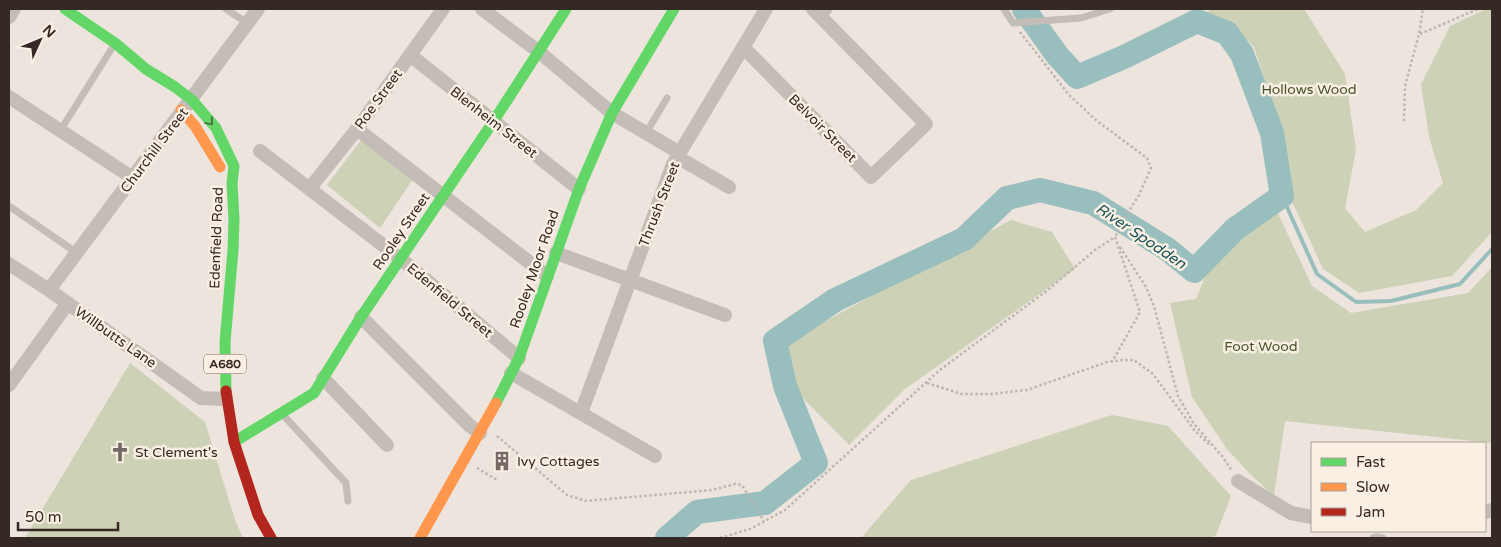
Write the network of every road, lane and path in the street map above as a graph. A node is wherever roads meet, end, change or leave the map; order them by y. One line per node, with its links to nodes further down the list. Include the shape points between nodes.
1 (14, 9): 16 (street)
2 (65, 9): 20 (street, Edenfield Road / A680)
3 (226, 9): 17 (lane)
4 (258, 9): 17 (street, Churchill Street)
5 (443, 9): 23 (street, Roe Street)
6 (482, 9): 22 (street)
7 (566, 9): 22 (street, Rooley Street)
8 (674, 9): 29 (street, Rooley Moor Road)
9 (766, 9): 21 (street, Thrush Street)
10 (813, 9): 15 (street)
11 (1004, 9): 18 (lane)
12 (1110, 9): 18 (lane, via 1081,18)
13 (1423, 9): 19 (path)
14 (1478, 9): 19 (path)
15 (826, 14): 21 (street, Belvoir Street, via 926,124 871,177)
16 (9, 17)
17 (247, 23): 27 (street, Churchill Street)
18 (1013, 23): 44 (path, via 1069,95 1097,121 1147,158 1151,168)
19 (1418, 34): 30 (path, via 1404,86)
20 (115, 42): 24 (street, Edenfield Road / A680); 33 (lane)
21 (743, 47): 36 (street, Thrush Street)
22 (538, 51): 29 (street); 31 (street, Rooley Street)
23 (410, 55): 31 (street, Blenheim Street); 32 (street, Roe Street)
24 (146, 69): 27 (street, Edenfield Road / A680); 28 (street)
25 (9, 96): 33 (street)
26 (668, 98): 34 (lane)
27 (192, 100): 28 (street, Churchill Street); 38 (street, Edenfield Road / A680, one-way to 38, via 216,128 228,150 234,166)
28 (183, 112): 37 (street, Churchill Street); 38 (street)
29 (612, 113): 34 (street); 41 (street, Rooley Moor Road)
30 (1404, 120)
31 (493, 122): 41 (street, Blenheim Street); 42 (street, Rooley Street)
32 (357, 129): 40 (street, Roe Street); 42 (street)
33 (60, 131): 37 (street)
34 (646, 133): 36 (street)
35 (260, 151): 40 (street, Edenfield Street)
36 (678, 155): 39 (street); 50 (street, Thrush Street)
37 (133, 178): 45 (street, Churchill Street)
38 (232, 183): 61 (street, Edenfield Road / A680, via 234,219 225,342)
39 (729, 187)
40 (310, 188): 47 (street, Edenfield Street)
41 (579, 189): 46 (street, Rooley Moor Road)
42 (443, 195): 47 (street, Rooley Street); 49 (street)
43 (9, 206): 45 (lane)
44 (1115, 237): 56 (path, via 1140,312); 59 (path); 68 (path, via 1149,293 1178,396 1194,424)
45 (77, 253): 51 (street, Churchill Street)
46 (556, 253): 49 (street, Rooley Moor Road); 50 (street)
47 (401, 259): 54 (street, Rooley Street); 55 (street, Edenfield Street)
48 (9, 264): 51 (street, Willbutts Lane)
49 (548, 276): 55 (street, Rooley Moor Road)
50 (630, 280): 53 (street); 63 (street, Thrush Street)
51 (50, 290): 52 (street, Willbutts Lane)
52 (68, 303): 60 (street); 61 (street, Willbutts Lane, via 201,398)
53 (725, 316)
54 (361, 317): 58 (street, Rooley Street); 64 (street, via 470,426)
55 (519, 358): 57 (street, Rooley Moor Road)
56 (1112, 362): 59 (path, via 1027,390 962,394); 68 (path, via 1134,360 1144,366 1195,431)
57 (511, 373): 63 (street); 64 (street, Rooley Moor Road)
58 (323, 378): 62 (street, Rooley Street, via 314,393); 66 (street)
59 (927, 383): 74 (path, via 785,510)
60 (9, 385)
61 (226, 399): 65 (street, Edenfield Road / A680)
62 (281, 413): 65 (street, Rooley Street); 72 (lane, via 346,483)
63 (580, 413): 67 (street)
64 (482, 430): 69 (street, Rooley Moor Road); 74 (path, via 502,438 567,495 586,502 712,490 735,484 746,488)
65 (234, 442): 75 (street, Edenfield Road / A680, via 258,515)
66 (387, 446)
67 (655, 456)
68 (1222, 456): 71 (path)
69 (465, 461): 70 (path); 76 (street, Rooley Moor Road)
70 (497, 480)
71 (1238, 481): 73 (street, via 1291,513)
72 (348, 501)
73 (1311, 517)
74 (764, 521): 77 (path)
75 (270, 538)
76 (420, 538)
77 (720, 538)
78 (1373, 538): 79 (lane)
79 (1383, 538)

